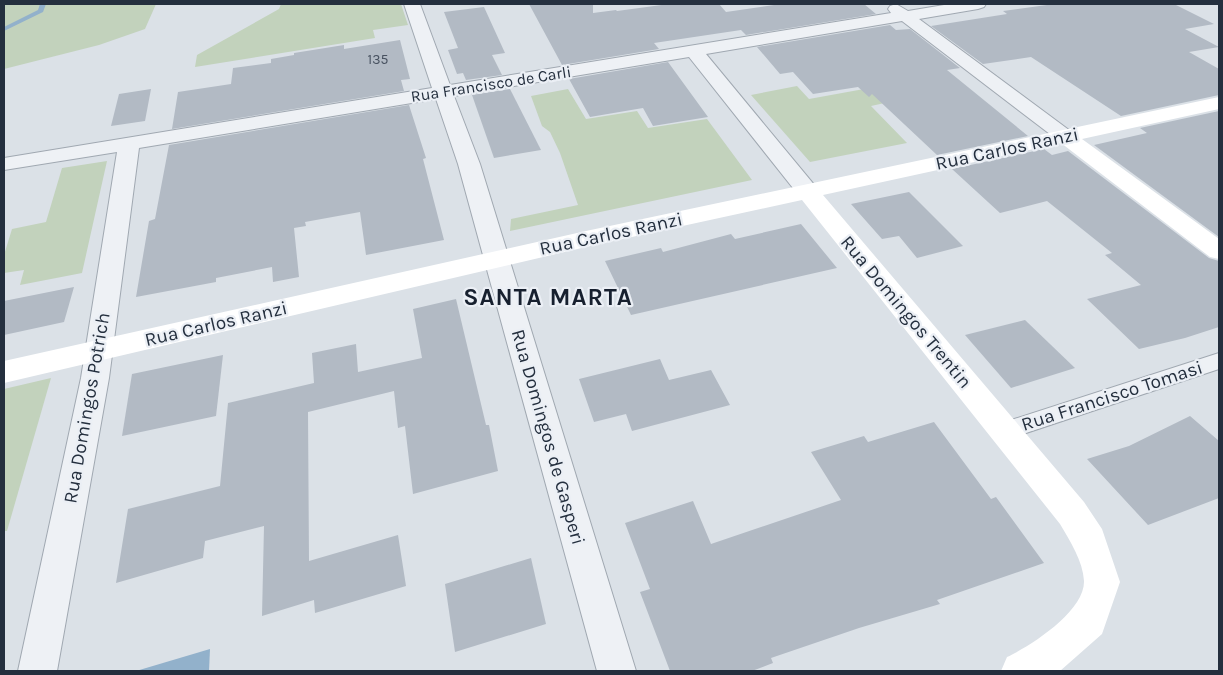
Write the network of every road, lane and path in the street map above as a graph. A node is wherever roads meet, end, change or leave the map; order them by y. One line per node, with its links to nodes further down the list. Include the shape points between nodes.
1 (412, 4): 6 (street, Rua Domingos de Gasperi)
2 (889, 4): 4 (street)
3 (978, 4): 4 (street, Rua Francisco de Carli)
4 (905, 16): 5 (street, Rua Francisco de Carli); 8 (street)
5 (694, 51): 6 (street, Rua Francisco de Carli); 11 (street, Rua Domingos Trentin)
6 (444, 92): 9 (street, Rua Francisco de Carli); 13 (street, Rua Domingos de Gasperi)
7 (1219, 103): 8 (main road, Rua Carlos Ranzi)
8 (1066, 137): 11 (main road, Rua Carlos Ranzi); 12 (main road)
9 (129, 143): 10 (street, Rua Francisco de Carli); 14 (street, Rua Domingos Potrich)
10 (4, 164)
11 (808, 192): 13 (main road, Rua Carlos Ranzi); 17 (main road, Rua Domingos Trentin)
12 (1219, 251)
13 (497, 260): 14 (main road, Rua Carlos Ranzi); 19 (street, Rua Domingos de Gasperi)
14 (98, 351): 16 (main road, Rua Carlos Ranzi); 18 (street, Rua Domingos Potrich)
15 (1219, 360): 17 (lane, Rua Francisco Tomasi)
16 (4, 372)
17 (1005, 431): 20 (main road, Rua Domingos Trentin, via 1072,513 1090,541 1102,582 1089,621 1041,662)
18 (37, 671)
19 (617, 671)
20 (1021, 671)

